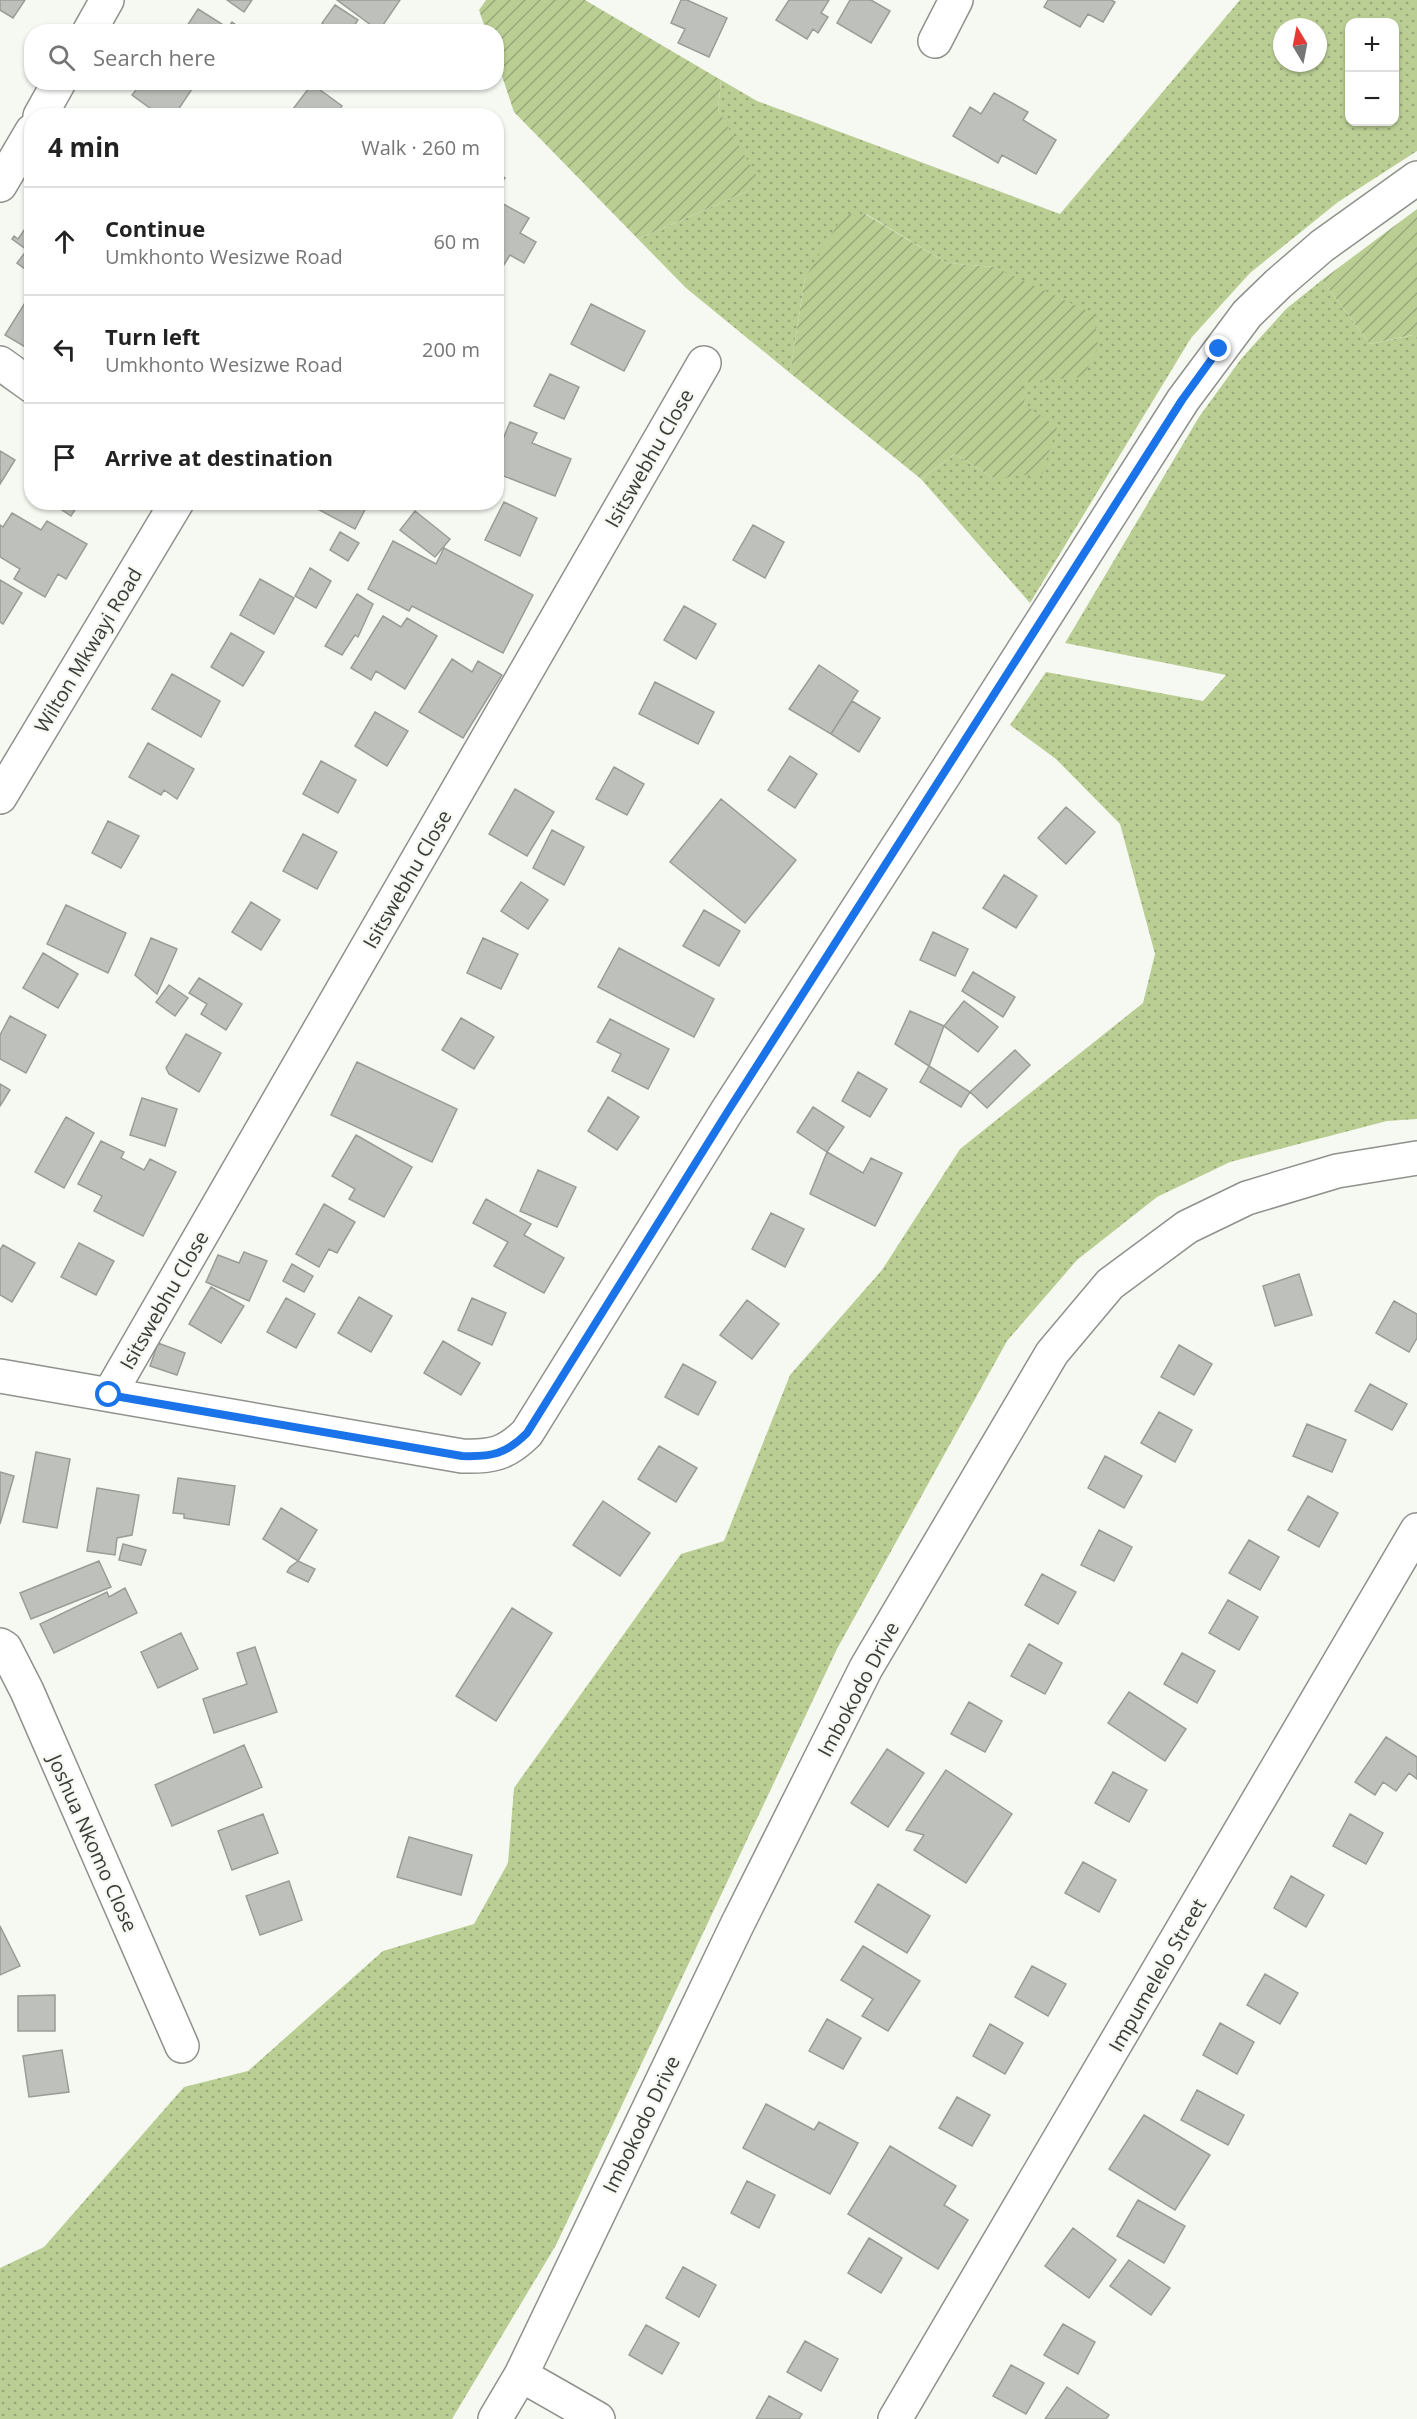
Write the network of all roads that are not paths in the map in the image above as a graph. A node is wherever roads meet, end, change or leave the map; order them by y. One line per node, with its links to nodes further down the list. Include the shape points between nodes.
1 (107, 0): 3 (street)
2 (956, 0): 4 (street)
3 (94, 24)
4 (935, 41)
5 (55, 90): 6 (street)
6 (44, 108)
7 (24, 144): 9 (street)
8 (1417, 178): 17 (street, via 1322,246 1278,284 1247,314 1182,400 527,1433 499,1454 462,1456)
9 (0, 185)
10 (0, 363): 12 (street)
11 (704, 363): 17 (street, Isitswebhu Close)
12 (24, 380)
13 (172, 510): 14 (street, Wilton Mkwayi Road)
14 (0, 797)
15 (1417, 1158): 21 (street, Imbokodo Drive, via 1337,1171 1270,1191 1187,1227 1110,1284 1053,1353 866,1668)
16 (0, 1376): 17 (street)
17 (109, 1395)
18 (1417, 1530): 24 (street, Impumelelo Street)
19 (0, 1644): 20 (street, Joshua Nkomo Close, via 27,1691)
20 (182, 2046)
21 (520, 2374): 22 (street, Imbokodo Drive); 23 (street)
22 (495, 2419)
23 (598, 2419)
24 (895, 2419)

